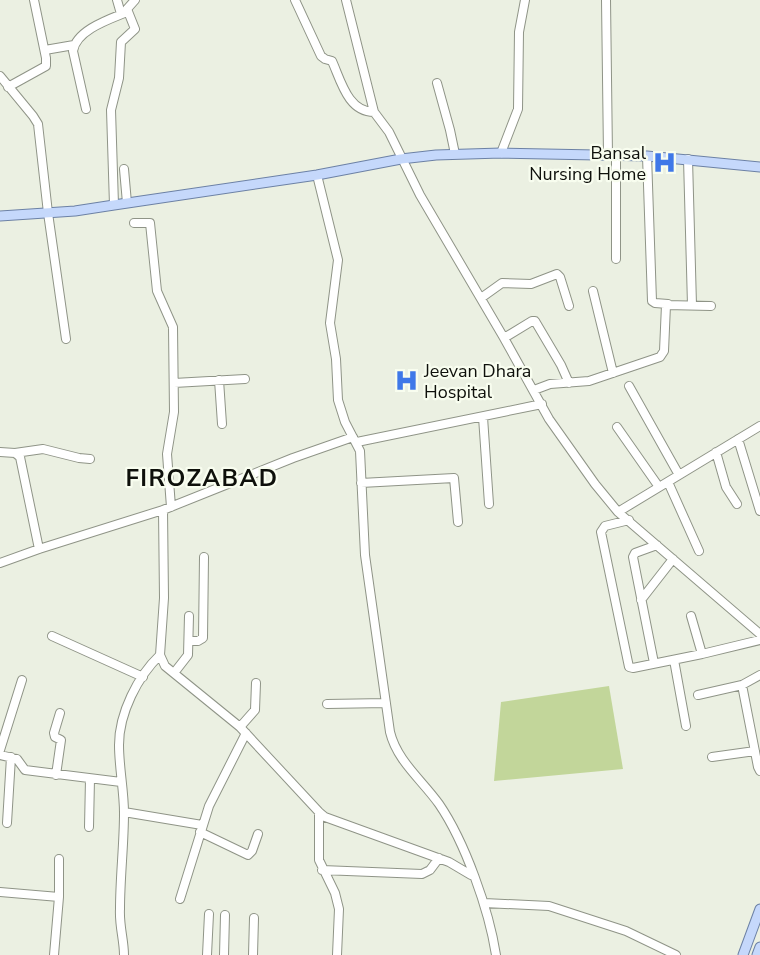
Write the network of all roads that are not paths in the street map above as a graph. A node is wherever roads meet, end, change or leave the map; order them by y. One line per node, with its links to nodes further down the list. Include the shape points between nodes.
1 (34, 0): 10 (street)
2 (117, 0): 8 (street)
3 (135, 0): 8 (street)
4 (295, 0): 15 (street, via 321,56 332,61 352,102 363,111)
5 (346, 0): 15 (street)
6 (525, 0): 16 (street, via 519,32 519,102)
7 (606, 0): 18 (street)
8 (124, 13): 9 (street, via 94,26); 26 (street, via 135,31 121,42 119,78 111,110)
9 (74, 45): 10 (street); 14 (street)
10 (45, 50): 13 (street, via 44,69)
11 (0, 76): 13 (street)
12 (437, 82): 17 (street)
13 (8, 87): 27 (street, via 38,124)
14 (86, 109)
15 (374, 112): 20 (street, via 389,132)
16 (501, 153): 17 (main road); 18 (main road)
17 (455, 154): 20 (main road)
18 (612, 155): 19 (main road); 30 (street)
19 (647, 156): 21 (main road); 33 (street, via 652,301)
20 (401, 159): 24 (main road); 32 (street)
21 (688, 159): 22 (main road); 34 (street)
22 (760, 166)
23 (124, 169): 25 (street)
24 (317, 175): 25 (main road); 52 (street, via 338,260 330,323 338,400)
25 (127, 203): 26 (main road)
26 (114, 205): 27 (main road)
27 (48, 213): 28 (main road); 38 (street)
28 (0, 216)
29 (134, 223): 42 (street, via 149,222 151,226 157,291 173,327)
30 (616, 259)
31 (593, 291): 39 (street)
32 (481, 298): 35 (street, via 502,283 531,284 557,274); 37 (street)
33 (668, 304): 34 (street); 39 (street, via 664,354)
34 (692, 305): 36 (street)
35 (569, 306)
36 (711, 306)
37 (504, 338): 43 (street, via 535,321); 45 (street)
38 (66, 339)
39 (614, 373): 43 (street)
40 (245, 379): 41 (street)
41 (219, 380): 42 (street); 48 (street)
42 (174, 383): 64 (street, via 167,454)
43 (569, 383): 45 (street)
44 (629, 386): 57 (street)
45 (534, 390): 46 (street)
46 (542, 404): 47 (street); 66 (street)
47 (483, 417): 52 (street); 62 (street)
48 (222, 423)
49 (616, 427): 61 (street)
50 (760, 428): 51 (street)
51 (738, 439): 54 (street); 60 (street)
52 (355, 440): 59 (street, via 360,451); 64 (street, via 293,458)
53 (0, 452): 55 (street)
54 (716, 452): 57 (street); 63 (street, via 726,487)
55 (15, 453): 56 (street, via 43,449); 70 (street, via 20,457)
56 (90, 459)
57 (680, 474): 58 (street)
58 (668, 482): 61 (street); 71 (street)
59 (362, 483): 68 (street, via 454,478); 93 (street, via 368,579)
60 (756, 484): 65 (street)
61 (659, 487): 66 (street)
62 (489, 504)
63 (737, 504)
64 (167, 509): 70 (street); 83 (street)
65 (760, 511)
66 (618, 512): 67 (street)
67 (629, 520): 69 (street); 85 (street, via 605,526 601,532 628,665 633,668)
68 (458, 522)
69 (657, 545): 73 (street); 75 (street, via 633,556)
70 (39, 549): 74 (street)
71 (699, 551)
72 (204, 557): 81 (street, via 202,639)
73 (673, 559): 75 (street); 78 (street)
74 (0, 563)
75 (641, 600): 85 (street)
76 (189, 616): 81 (street)
77 (691, 616): 82 (street)
78 (760, 634)
79 (52, 636): 88 (street)
80 (760, 640): 82 (street)
81 (189, 641): 86 (street, via 188,655)
82 (702, 654): 84 (street)
83 (160, 655): 86 (street); 88 (street)
84 (674, 660): 85 (street); 96 (street)
85 (654, 663)
86 (174, 673): 97 (street)
87 (760, 675): 91 (street)
88 (143, 677): 106 (street, via 120,734)
89 (22, 680): 98 (street)
90 (256, 683): 97 (street, via 255,710)
91 (742, 685): 92 (street); 99 (street)
92 (698, 695)
93 (386, 703): 94 (street); 116 (street, via 396,749 445,814)
94 (327, 704)
95 (60, 713): 104 (street, via 54,733 61,741)
96 (686, 726)
97 (243, 730): 108 (street); 111 (street)
98 (0, 750)
99 (754, 751): 101 (street); 103 (street)
100 (0, 755): 102 (street)
101 (712, 757)
102 (11, 758): 104 (street, via 19,760 26,770); 109 (street)
103 (760, 771)
104 (56, 775): 105 (street)
105 (90, 779): 106 (street); 110 (street)
106 (121, 782): 107 (street)
107 (124, 812): 111 (street); 128 (street, via 120,918)
108 (319, 812): 113 (street); 115 (street)
109 (7, 823)
110 (89, 827)
111 (201, 829): 112 (street, via 248,855); 119 (street)
112 (258, 834)
113 (439, 858): 115 (street, via 422,874); 116 (street)
114 (59, 859): 118 (street)
115 (322, 870): 132 (street, via 339,909)
116 (473, 876): 120 (street)
117 (0, 892): 118 (street)
118 (59, 897): 127 (street)
119 (180, 900)
120 (484, 903): 133 (street); 134 (street, via 549,906 626,931)
121 (760, 909): 135 (main road)
122 (209, 914): 129 (street)
123 (225, 915): 130 (street)
124 (254, 918): 131 (street)
125 (760, 921): 136 (main road)
126 (760, 947): 137 (main road)
127 (54, 955)
128 (124, 955)
129 (207, 955)
130 (224, 955)
131 (253, 955)
132 (337, 955)
133 (496, 955)
134 (676, 955)
135 (743, 955)
136 (748, 955)
137 (757, 955)

